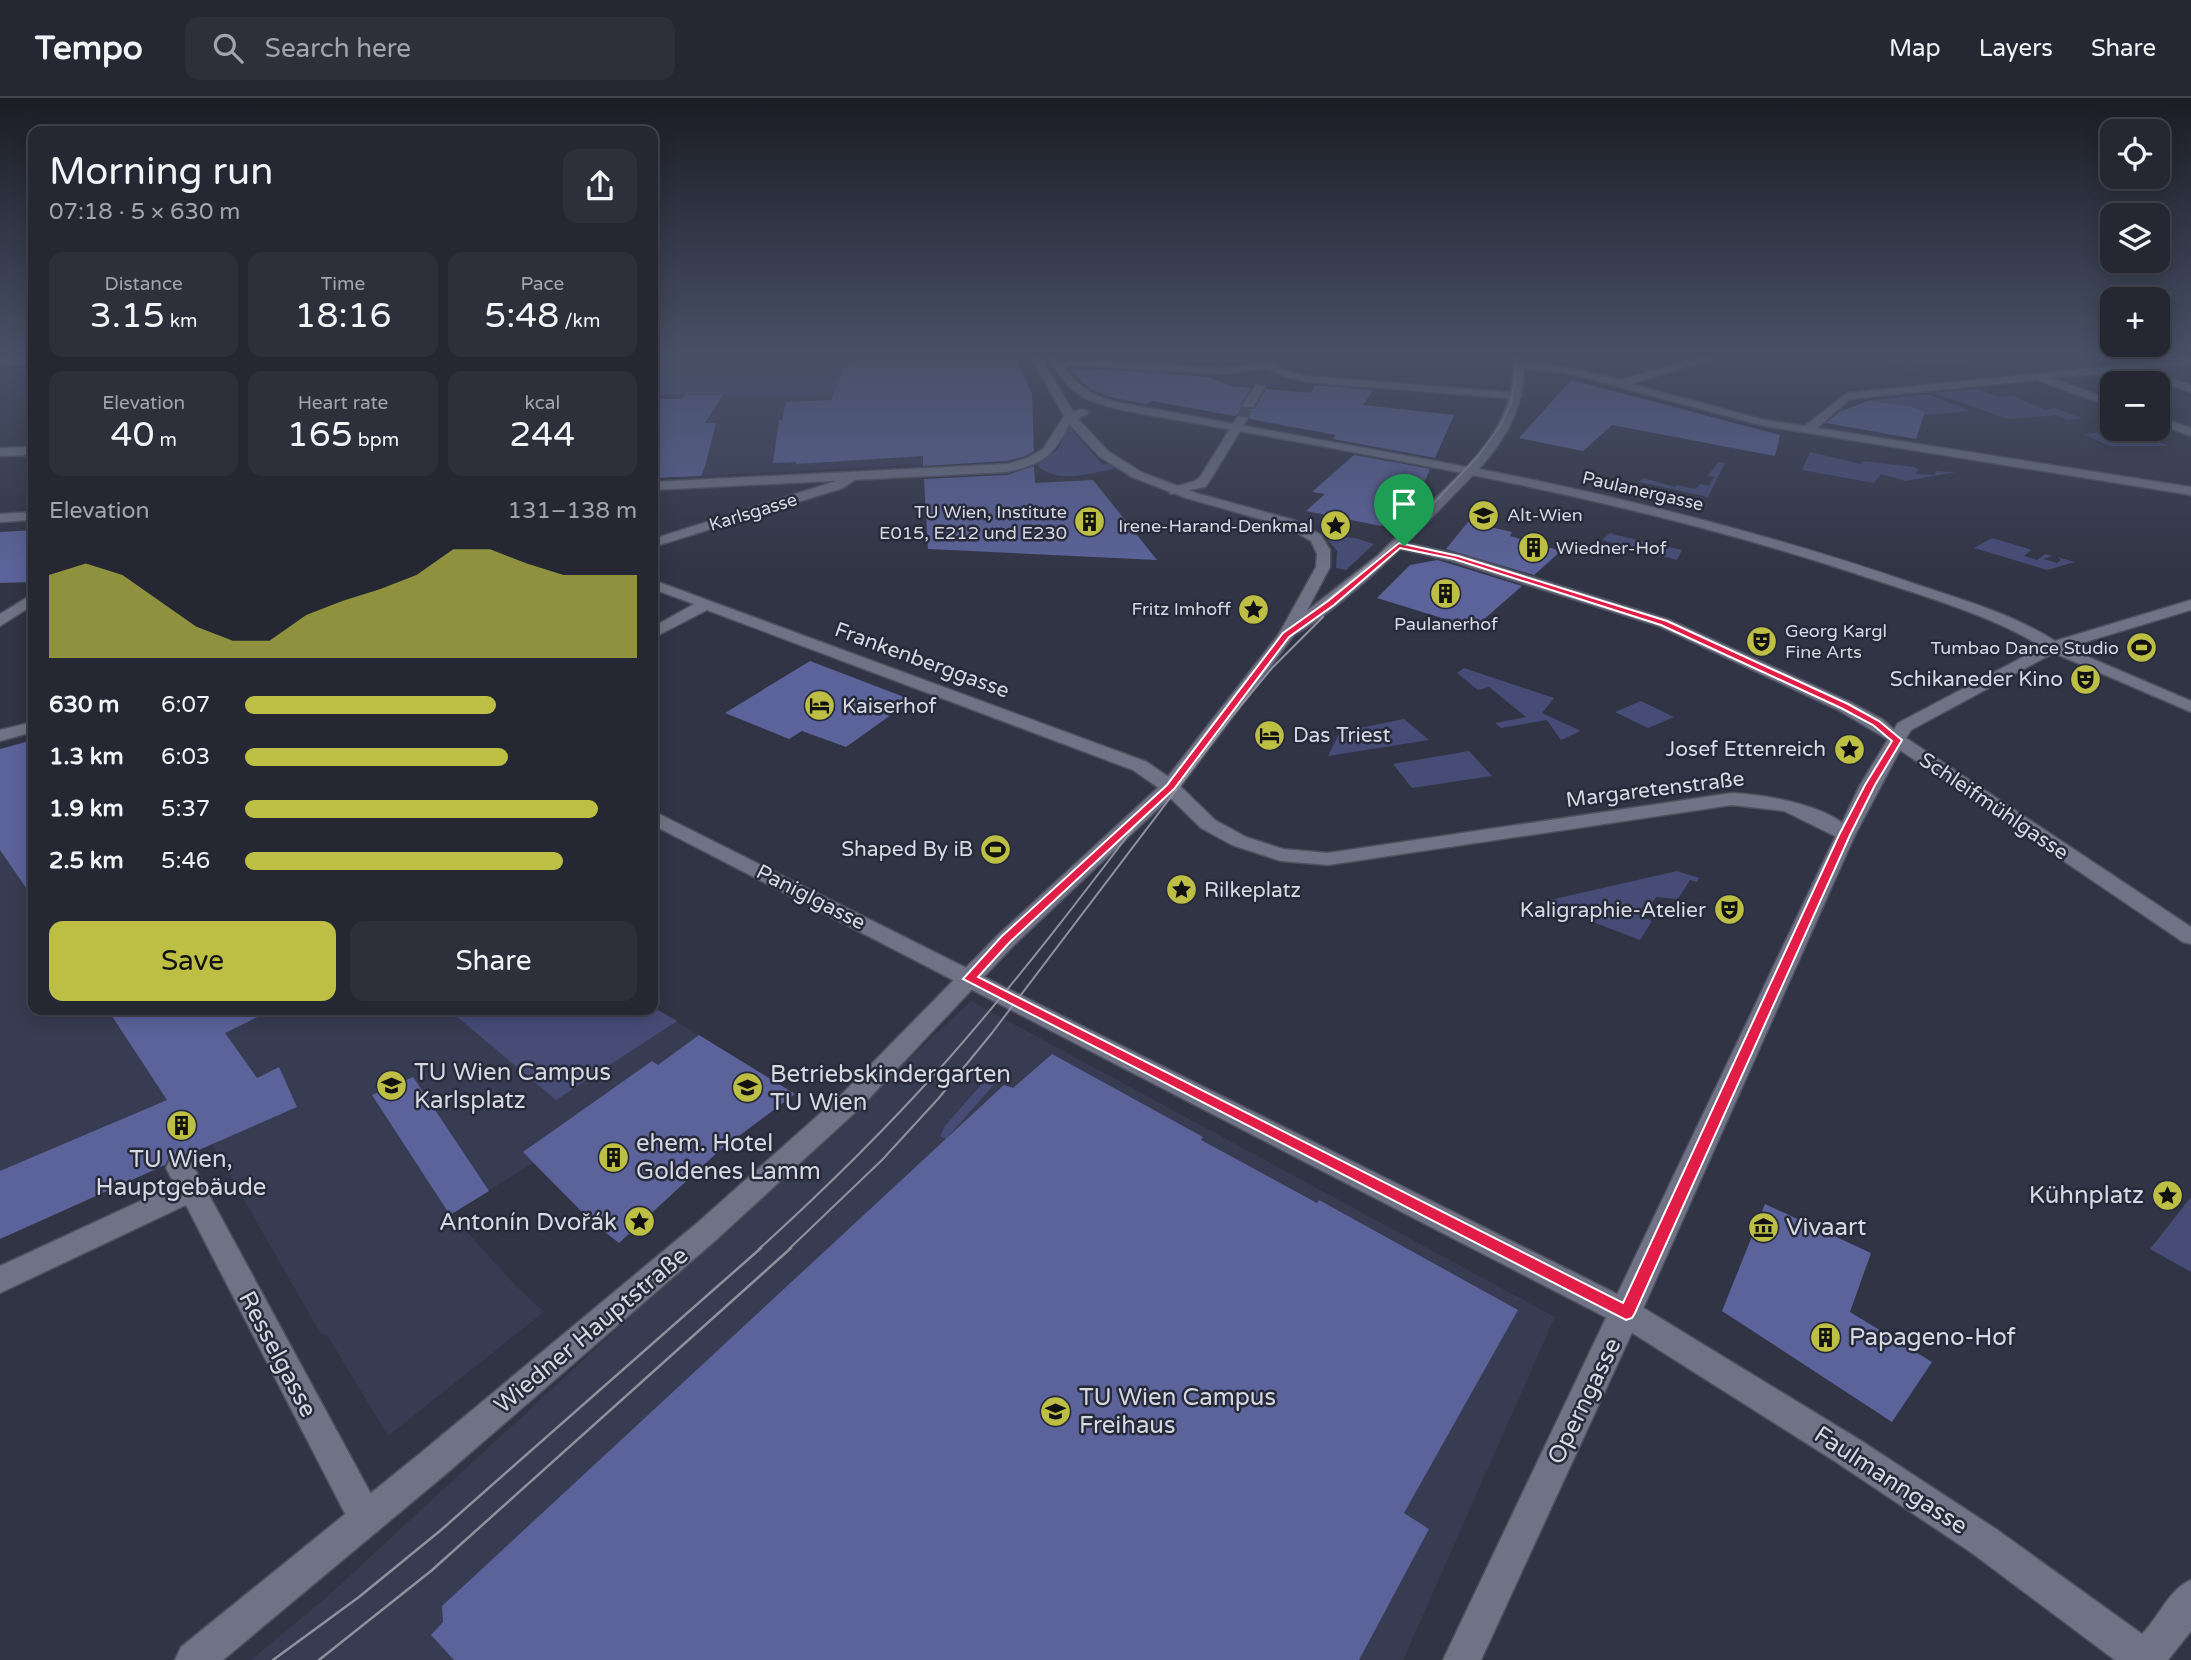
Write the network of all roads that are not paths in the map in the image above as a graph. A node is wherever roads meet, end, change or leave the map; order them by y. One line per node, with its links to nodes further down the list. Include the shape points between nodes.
1 (1060, 427): 12 (street, via 1055,445 1014,467)
2 (1080, 427): 14 (street, via 1103,453)
3 (1237, 427): 14 (street, via 1205,479)
4 (1257, 427): 11 (street, Paulanergasse)
5 (1502, 427): 11 (street)
6 (1790, 427): 8 (street)
7 (1811, 427): 8 (street)
8 (1807, 430): 15 (street)
9 (28, 451): 10 (street)
10 (0, 452)
11 (1469, 472): 19 (street); 27 (street, Paulanergasse, via 1691,521 1814,555 2016,626)
12 (851, 478): 13 (street); 18 (street, Karlsgasse)
13 (658, 486)
14 (1175, 491): 26 (street, via 1269,517 1312,535 1322,546 1326,558)
15 (2191, 491)
16 (28, 516): 17 (street)
17 (0, 518)
18 (658, 541)
19 (1399, 545): 26 (street); 31 (street, Schleifmühlgasse, via 1456,558 1664,623 1833,700)
20 (658, 586): 22 (street, Frankenberggasse)
21 (28, 602): 24 (street)
22 (706, 604): 25 (street); 32 (street, Frankenberggasse, via 1140,766)
23 (2191, 606): 27 (street)
24 (0, 621)
25 (658, 630)
26 (1286, 635): 32 (street)
27 (2053, 647): 28 (street, Paulanergasse); 31 (street, via 1904,727)
28 (2191, 707)
29 (28, 728): 30 (street)
30 (0, 736)
31 (1897, 740): 34 (street); 35 (street, Schleifmühlgasse)
32 (1170, 787): 34 (street, Margaretenstraße, via 1208,824 1239,841 1281,855 1328,859 1732,799 1774,801 1814,815); 36 (street)
33 (658, 820): 36 (street, Paniglgasse)
34 (1845, 835): 38 (street, Operngasse)
35 (2191, 937)
36 (970, 979): 38 (street, Paniglgasse); 39 (street, Wiedner Hauptstraße, via 851,1101 706,1232)
37 (0, 1280): 39 (street, Resselgasse, via 185,1179)
38 (1626, 1313): 41 (street, Faulmanngasse, via 1984,1541); 43 (street, Operngasse)
39 (366, 1519): 42 (street, Wiedner Hauptstraße)
40 (2191, 1598): 41 (street)
41 (2145, 1659)
42 (194, 1660)
43 (1462, 1660)

